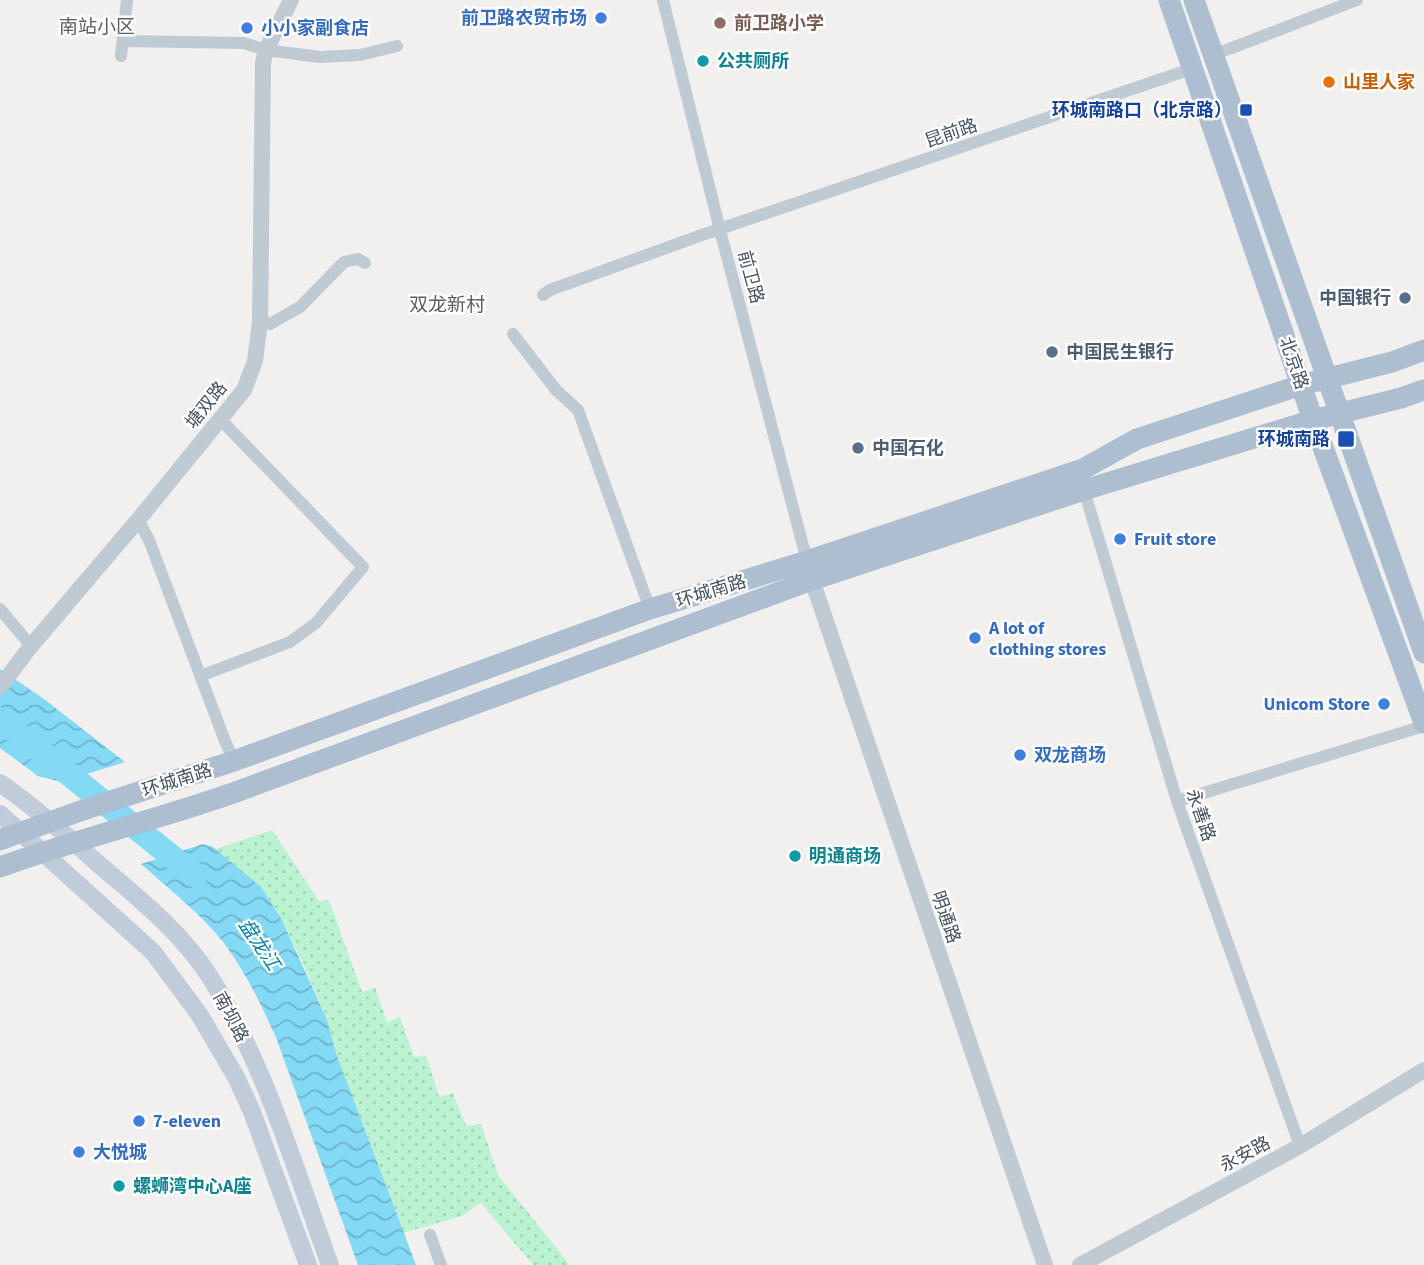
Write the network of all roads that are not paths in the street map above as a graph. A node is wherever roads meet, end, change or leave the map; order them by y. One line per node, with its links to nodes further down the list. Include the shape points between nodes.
1 (127, 0): 7 (street)
2 (291, 0): 9 (street, 塘双路)
3 (663, 0): 13 (street, 前卫路)
4 (1169, 0): 12 (main road, 北京路)
5 (1194, 0): 10 (main road, 北京路)
6 (1357, 0): 10 (street)
7 (123, 41): 9 (street, via 244,43); 11 (street)
8 (397, 46): 9 (street, via 360,55 320,57)
9 (267, 50): 16 (street, 塘双路, via 262,74)
10 (1213, 55): 19 (main road, 北京路)
11 (121, 57)
12 (1194, 68): 13 (street, 昆前路); 20 (main road, 北京路)
13 (720, 230): 15 (street, 昆前路); 27 (street, 前卫路)
14 (365, 263): 16 (street, via 358,258 344,261 300,307 270,324)
15 (542, 295)
16 (260, 322): 23 (street, 塘双路, via 255,361 244,390)
17 (513, 334): 29 (street, via 556,390 578,410)
18 (1424, 350): 19 (main road, 环城南路)
19 (1329, 378): 20 (main road, 环城南路); 22 (main road, 北京路)
20 (1301, 385): 24 (main road, 北京路); 27 (main road, 环城南路, via 1137,439 1083,469)
21 (1424, 390): 22 (main road, 环城南路)
22 (1339, 413): 24 (main road, 环城南路); 31 (main road, 北京路)
23 (220, 419): 26 (street, 塘双路); 32 (street, via 363,567 316,623 290,642)
24 (1313, 420): 25 (main road, 环城南路); 34 (main road, 北京路)
25 (1084, 490): 27 (main road, 环城南路); 37 (street, 永善路)
26 (138, 520): 30 (street, 塘双路); 32 (street)
27 (810, 571): 29 (main road, 环城南路); 42 (main road, 环城南路, via 182,811); 53 (street, 明通路)
28 (0, 609): 30 (street)
29 (650, 609): 35 (main road, 环城南路)
30 (31, 646): 33 (street, 塘双路)
31 (1424, 653)
32 (200, 676): 35 (street)
33 (5, 680)
34 (1424, 725): 37 (street)
35 (234, 761): 39 (main road, 环城南路)
36 (0, 783): 39 (main road, 南坝路)
37 (1177, 801): 48 (street, 永善路)
38 (0, 814): 40 (main road, 南坝路)
39 (52, 822): 40 (main road, 环城南路); 42 (main road, 南坝路)
40 (21, 833): 41 (main road, 环城南路); 43 (main road, 南坝路)
41 (0, 840)
42 (74, 842): 43 (main road, 环城南路); 45 (main road, 南坝路, via 177,936)
43 (42, 852): 44 (main road, 环城南路); 46 (main road, 南坝路, via 153,952)
44 (0, 867)
45 (218, 992): 46 (main road, via 204,994); 51 (main road, 南坝路, via 265,1089)
46 (199, 1014): 50 (main road, 南坝路, via 252,1112)
47 (1424, 1070): 48 (street, 永安路)
48 (1300, 1146): 54 (street, 永安路)
49 (430, 1235): 52 (street)
50 (308, 1265)
51 (330, 1265)
52 (441, 1265)
53 (1045, 1265)
54 (1080, 1265)

